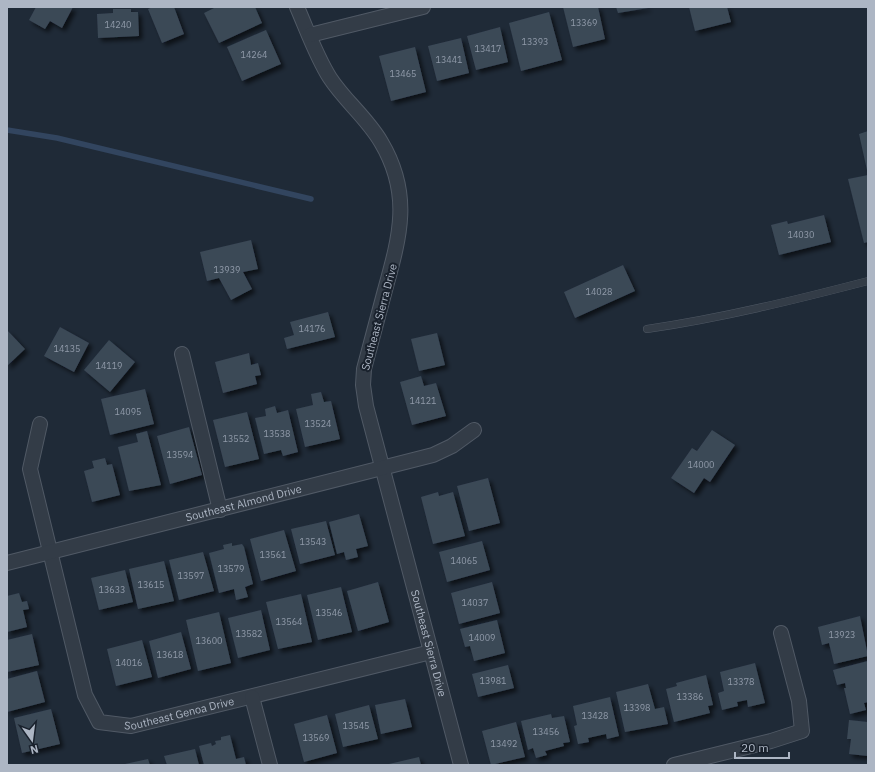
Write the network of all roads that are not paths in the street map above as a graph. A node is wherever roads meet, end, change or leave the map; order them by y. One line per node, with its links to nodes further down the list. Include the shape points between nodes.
1 (297, 7): 3 (street, Southeast Sierra Drive)
2 (423, 7): 3 (street)
3 (310, 35): 9 (street, Southeast Sierra Drive, via 330,78 366,118 382,143 395,170 401,196 401,222 396,250 362,385)
4 (868, 281): 5 (lane, via 700,321)
5 (648, 328)
6 (182, 354): 10 (street)
7 (40, 424): 11 (street, via 30,469)
8 (474, 430): 9 (street, Southeast Almond Drive, via 452,446 433,455)
9 (382, 468): 10 (street, Southeast Almond Drive); 14 (street, Southeast Sierra Drive)
10 (220, 510): 11 (street, Southeast Almond Drive)
11 (49, 553): 12 (street, Southeast Almond Drive); 15 (street, Southeast Genoa Drive, via 84,695 99,722 131,726)
12 (7, 563)
13 (781, 633): 18 (street, via 799,701 802,730 771,741)
14 (430, 652): 15 (street, Southeast Genoa Drive); 17 (street, Southeast Sierra Drive)
15 (252, 697): 16 (street)
16 (270, 765)
17 (461, 765)
18 (674, 765)

